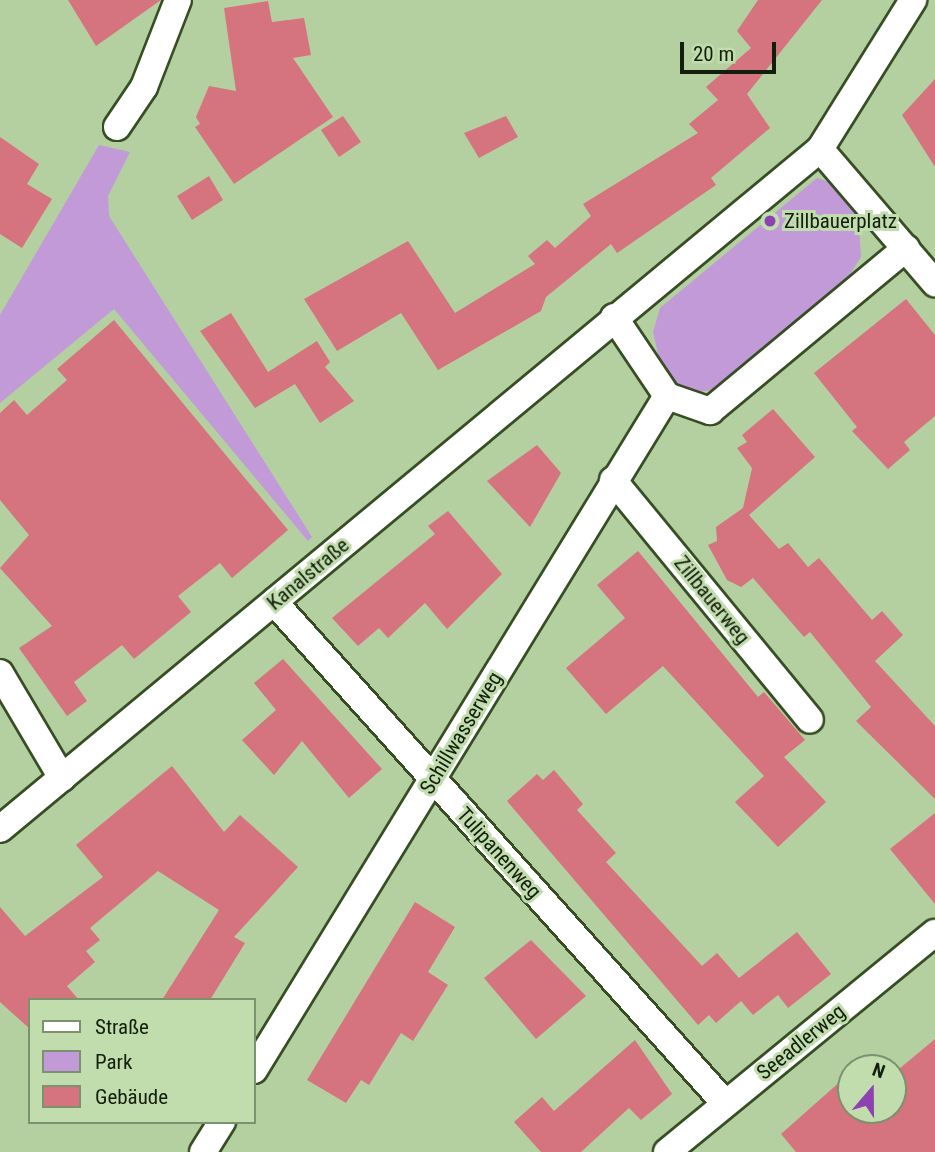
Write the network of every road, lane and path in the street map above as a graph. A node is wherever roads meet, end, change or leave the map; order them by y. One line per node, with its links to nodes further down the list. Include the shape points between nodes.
1 (178, 0): 3 (street, via 144,87)
2 (913, 0): 4 (street)
3 (117, 127)
4 (820, 149): 5 (street); 7 (street)
5 (906, 248): 6 (street); 8 (street, via 710,411)
6 (935, 283)
7 (614, 317): 8 (street); 10 (street, Kanalstraße)
8 (667, 396): 9 (street, Schillwasserweg)
9 (613, 480): 12 (street, Zillbauerweg); 14 (street, Schillwasserweg)
10 (274, 602): 13 (street, Kanalstraße); 14 (street, Tulipanenweg)
11 (0, 673): 13 (street)
12 (810, 720)
13 (62, 778): 15 (street, Kanalstraße)
14 (433, 779): 17 (street, Schillwasserweg); 18 (street, Tulipanenweg)
15 (0, 829)
16 (935, 933): 18 (street, Seeadlerweg)
17 (256, 1067)
18 (726, 1103): 21 (street, Seeadlerweg)
19 (221, 1124): 20 (street)
20 (203, 1152)
21 (667, 1152)

